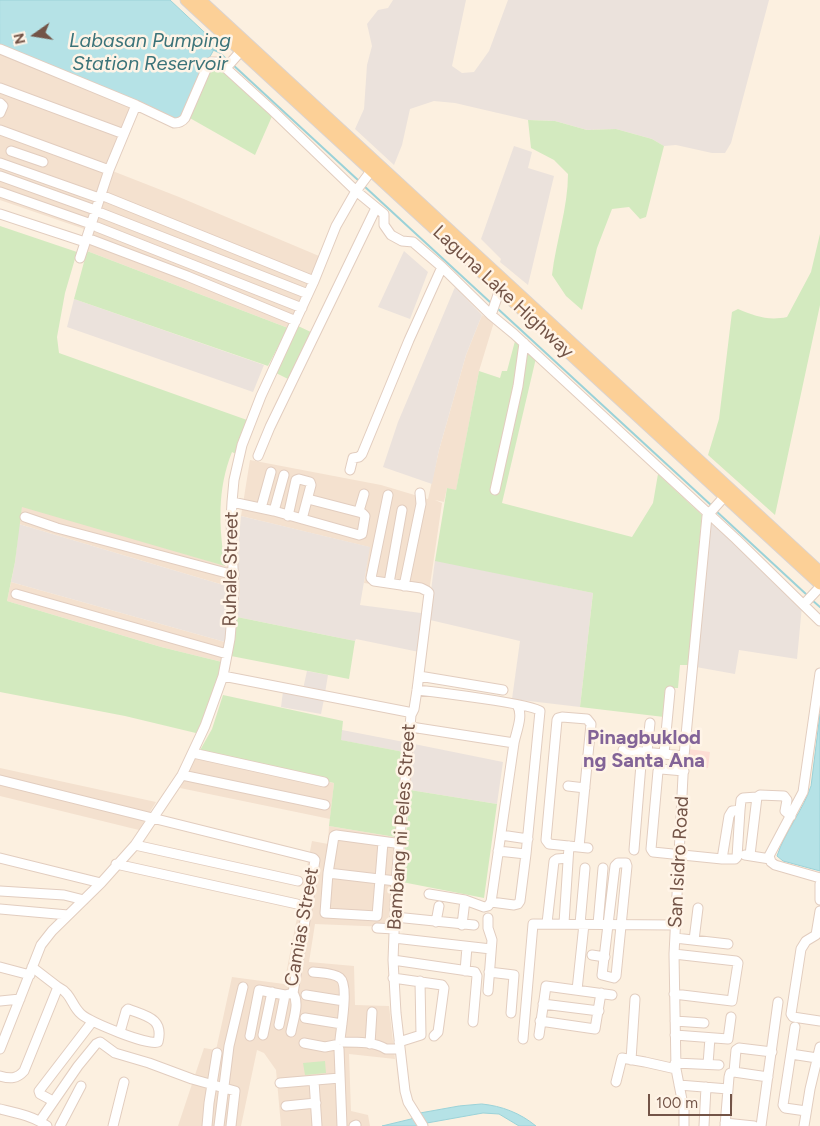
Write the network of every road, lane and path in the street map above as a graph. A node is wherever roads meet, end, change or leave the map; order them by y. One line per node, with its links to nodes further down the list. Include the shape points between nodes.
1 (186, 0): 4 (main road, Laguna Lake Highway)
2 (200, 0): 56 (main road, Laguna Lake Highway)
3 (0, 49): 8 (street)
4 (240, 52): 5 (street); 18 (main road, Laguna Lake Highway)
5 (227, 66): 8 (street, via 216,62 208,66 182,122 174,123); 20 (street)
6 (0, 88): 11 (street)
7 (0, 103): 9 (street, via 3,106)
8 (136, 105): 11 (street)
9 (0, 112)
10 (0, 130): 12 (street)
11 (124, 134): 17 (street)
12 (28, 141): 14 (street); 17 (street)
13 (11, 151): 14 (street)
14 (23, 155): 15 (street)
15 (43, 162)
16 (0, 163): 22 (street)
17 (109, 170): 22 (street)
18 (369, 174): 20 (street, Ruhale Street); 31 (main road, Laguna Lake Highway)
19 (0, 176): 24 (street)
20 (358, 189): 23 (street); 30 (street, Ruhale Street, via 336,226)
21 (0, 192): 26 (street)
22 (100, 197): 24 (street); 30 (street)
23 (376, 208): 29 (street, via 384,214 384,225 391,236 413,242); 37 (street)
24 (98, 212): 26 (street); 32 (street)
25 (0, 214): 27 (street)
26 (94, 225): 27 (street); 33 (street)
27 (88, 241): 28 (street); 35 (street, via 188,276)
28 (80, 258)
29 (442, 267): 34 (street); 38 (street, via 362,454 353,458)
30 (314, 281): 32 (street, Ruhale Street)
31 (499, 293): 34 (street); 46 (main road, Laguna Lake Highway)
32 (308, 294): 33 (street, Ruhale Street)
33 (302, 308): 35 (street, Ruhale Street)
34 (492, 314): 36 (street)
35 (296, 321): 47 (street, Ruhale Street, via 242,445)
36 (524, 344): 41 (street); 52 (street)
37 (258, 456)
38 (350, 470)
39 (271, 472): 48 (street)
40 (284, 475): 50 (street)
41 (495, 490)
42 (420, 493): 59 (street, via 421,504)
43 (364, 494): 51 (street)
44 (388, 495): 58 (street, via 371,578)
45 (308, 499): 51 (street); 53 (street, via 311,483 297,479); 55 (street)
46 (721, 499): 52 (street); 60 (main road, Laguna Lake Highway)
47 (232, 502): 48 (street); 57 (street, Ruhale Street)
48 (261, 508): 50 (street)
49 (402, 510): 58 (street)
50 (274, 511): 53 (street)
51 (359, 511): 55 (street, via 365,516 361,535)
52 (709, 512): 62 (street); 80 (street, San Isidro Road)
53 (288, 516): 55 (street)
54 (25, 517): 57 (street)
55 (302, 519)
56 (820, 572)
57 (234, 575): 64 (street, Ruhale Street)
58 (389, 583): 59 (street)
59 (404, 586): 67 (street, via 425,589 429,594)
60 (818, 588): 62 (street)
61 (16, 594): 64 (street)
62 (806, 603): 63 (street)
63 (820, 620)
64 (228, 654): 66 (street, Ruhale Street)
65 (820, 673): 90 (street, via 805,783)
66 (223, 676): 72 (street, Bambang ni Peles Street); 77 (street, Ruhale Street)
67 (419, 676): 68 (street); 69 (street)
68 (417, 690): 71 (street); 72 (street)
69 (503, 690)
70 (670, 691): 79 (street)
71 (517, 705): 75 (street, via 520,713); 93 (street, via 537,708 541,714)
72 (411, 715): 74 (street, Bambang ni Peles Street)
73 (650, 724): 78 (street)
74 (411, 727): 75 (street); 95 (street, Bambang ni Peles Street)
75 (514, 743): 92 (street)
76 (623, 750): 78 (street)
77 (193, 752): 82 (street, Ruhale Street); 84 (street)
78 (644, 752): 79 (street); 98 (street)
79 (664, 754): 80 (street)
80 (684, 756): 81 (street, San Isidro Road)
81 (684, 771): 102 (street, San Isidro Road); 102 (street, via 658,771 651,849 653,852)
82 (182, 775): 88 (street); 91 (street, Ruhale Street)
83 (0, 780): 91 (street)
84 (324, 782)
85 (568, 786): 86 (street)
86 (585, 788): 97 (street, via 584,847); 97 (street, via 590,721 558,718 546,843)
87 (757, 797): 89 (street, via 742,798); 90 (street, via 784,796 787,800 785,811); 103 (street)
88 (325, 805)
89 (740, 810): 100 (street); 106 (street, via 732,811 729,816)
90 (791, 816): 107 (street, via 770,852)
91 (151, 819): 96 (street, Ruhale Street); 167 (street, Camias Street, via 313,858 315,863)
92 (501, 835): 93 (street); 99 (street)
93 (528, 839): 101 (street)
94 (383, 842): 95 (street); 111 (street, via 336,835); 113 (street)
95 (400, 844): 115 (street, Bambang ni Peles Street)
96 (135, 845): 108 (street, Ruhale Street); 114 (street)
97 (569, 846): 105 (street)
98 (634, 850)
99 (498, 851): 101 (street); 123 (street)
100 (738, 853): 103 (street); 106 (street, via 735,859)
101 (526, 854): 123 (street, via 518,904)
102 (680, 855): 106 (street); 141 (street, San Isidro Road)
103 (750, 856): 107 (street)
104 (0, 858): 116 (street)
105 (568, 858): 133 (street, via 554,862); 134 (street)
106 (722, 859)
107 (770, 859): 112 (street, via 775,866)
108 (116, 864): 116 (street, Ruhale Street); 124 (street)
109 (585, 868): 135 (street)
110 (603, 868): 136 (street)
111 (328, 873): 113 (street); 113 (street, via 326,913 377,916)
112 (820, 878)
113 (380, 879): 115 (street)
114 (298, 881)
115 (396, 881): 130 (street, Bambang ni Peles Street)
116 (101, 883): 120 (street, Ruhale Street)
117 (820, 884): 122 (street)
118 (0, 891): 120 (street, via 64,895)
119 (430, 894): 121 (street)
120 (84, 900): 129 (street, Ruhale Street)
121 (465, 900): 123 (street, via 484,907); 139 (street)
122 (820, 900)
123 (491, 902)
124 (297, 904)
125 (439, 906): 132 (street)
126 (698, 908): 146 (street)
127 (0, 909): 129 (street)
128 (820, 911): 143 (street)
129 (68, 915): 156 (street, Ruhale Street, via 46,937)
130 (395, 917): 132 (street); 144 (street, Bambang ni Peles Street)
131 (488, 918): 149 (street)
132 (436, 922): 139 (street)
133 (547, 923): 134 (street); 199 (street, via 534,924)
134 (564, 924): 135 (street)
135 (582, 924): 136 (street); 163 (street)
136 (598, 924): 137 (street)
137 (608, 924): 138 (street); 138 (street, via 615,866 626,863); 152 (street)
138 (623, 924): 141 (street); 152 (street, via 616,977 603,976)
139 (462, 925): 140 (street)
140 (474, 925)
141 (675, 925): 145 (street, San Isidro Road)
142 (377, 928): 144 (street)
143 (819, 932): 178 (street, via 801,949)
144 (394, 934): 148 (street); 153 (street, Bambang ni Peles Street)
145 (675, 938): 146 (street); 150 (street, San Isidro Road)
146 (694, 940): 147 (street)
147 (728, 944)
148 (467, 947): 149 (street); 155 (street)
149 (491, 949): 158 (street)
150 (674, 954): 168 (street, San Isidro Road); 168 (street, via 738,963 731,1002)
151 (592, 955): 152 (street)
152 (605, 957)
153 (393, 960): 155 (street); 159 (street, Bambang ni Peles Street)
154 (0, 967): 156 (street)
155 (465, 970): 186 (street, via 476,974)
156 (31, 971): 161 (street); 171 (street, Ruhale Street)
157 (313, 972): 174 (street, via 342,979)
158 (489, 972): 164 (street); 179 (street, via 514,975)
159 (393, 978): 160 (street); 203 (street, Bambang ni Peles Street)
160 (420, 981): 197 (street, via 444,988 438,1032); 203 (street, via 421,1035)
161 (58, 987): 185 (street, via 68,993 80,1013); 215 (street, via 24,1071 13,1078)
162 (243, 987): 225 (street)
163 (577, 990): 166 (street); 175 (street, via 546,986)
164 (488, 991)
165 (272, 992): 167 (street, Camias Street); 193 (street); 196 (street, Camias Street, via 259,990)
166 (601, 993): 170 (street); 176 (street)
167 (289, 994): 189 (street); 192 (street, via 296,1003)
168 (674, 994): 183 (street, San Isidro Road)
169 (306, 995): 174 (street)
170 (612, 995)
171 (20, 998): 173 (street); 205 (street, Ruhale Street)
172 (635, 999): 210 (street)
173 (0, 1001)
174 (344, 1001): 188 (street)
175 (542, 1004): 176 (street); 182 (street)
176 (599, 1011): 182 (street, via 596,1027 592,1029)
177 (372, 1012): 202 (street)
178 (791, 1012): 184 (street, via 793,1016); 206 (street, via 777,1006)
179 (511, 1013)
180 (731, 1017): 198 (street, via 728,1039)
181 (305, 1018): 188 (street)
182 (540, 1020): 194 (street)
183 (675, 1021): 187 (street); 195 (street, San Isidro Road)
184 (820, 1021)
185 (92, 1022): 191 (street); 228 (street, via 39,1090 40,1094)
186 (472, 1022)
187 (704, 1022)
188 (342, 1024): 201 (street)
189 (279, 1025)
190 (795, 1027): 208 (street)
191 (120, 1032): 191 (street, via 128,1009 156,1021 159,1039 153,1043)
192 (291, 1032)
193 (263, 1035)
194 (539, 1035)
195 (674, 1035): 198 (street); 213 (street, San Isidro Road)
196 (250, 1036)
197 (434, 1036)
198 (710, 1038): 211 (street)
199 (523, 1039)
200 (304, 1043): 201 (street)
201 (340, 1044): 202 (street); 217 (street)
202 (370, 1044): 203 (street)
203 (393, 1045): 242 (street, Bambang ni Peles Street, via 408,1102)
204 (820, 1047): 209 (street)
205 (0, 1049)
206 (772, 1052): 214 (street, via 737,1049); 216 (street)
207 (218, 1053): 222 (street)
208 (791, 1054): 209 (street); 232 (street, via 783,1105)
209 (817, 1058): 232 (street)
210 (630, 1060): 213 (street); 220 (street, via 622,1058)
211 (708, 1064): 212 (street); 213 (street)
212 (719, 1065)
213 (676, 1066): 223 (street, San Isidro Road)
214 (734, 1072): 216 (street); 227 (street, via 730,1075)
215 (0, 1076)
216 (768, 1077): 246 (street)
217 (340, 1078): 218 (street); 241 (street)
218 (314, 1081): 221 (street); 229 (street)
219 (124, 1082): 236 (street)
220 (616, 1082)
221 (280, 1083)
222 (213, 1085): 225 (street); 228 (street, via 115,1052 100,1042); 237 (street)
223 (679, 1085): 226 (street); 243 (street, San Isidro Road)
224 (81, 1086): 235 (street)
225 (223, 1087): 238 (street); 239 (street, via 235,1091)
226 (706, 1087): 227 (street); 244 (street)
227 (728, 1089): 234 (street)
228 (53, 1101): 233 (street)
229 (316, 1103): 230 (street); 240 (street)
230 (286, 1106)
231 (0, 1108): 233 (street)
232 (806, 1111): 247 (street)
233 (40, 1123)
234 (725, 1124): 245 (street)
235 (60, 1126)
236 (113, 1126)
237 (207, 1126)
238 (219, 1126)
239 (231, 1126)
240 (317, 1126)
241 (342, 1126)
242 (422, 1126)
243 (684, 1126)
244 (704, 1126)
245 (748, 1126)
246 (761, 1126)
247 (804, 1126)

